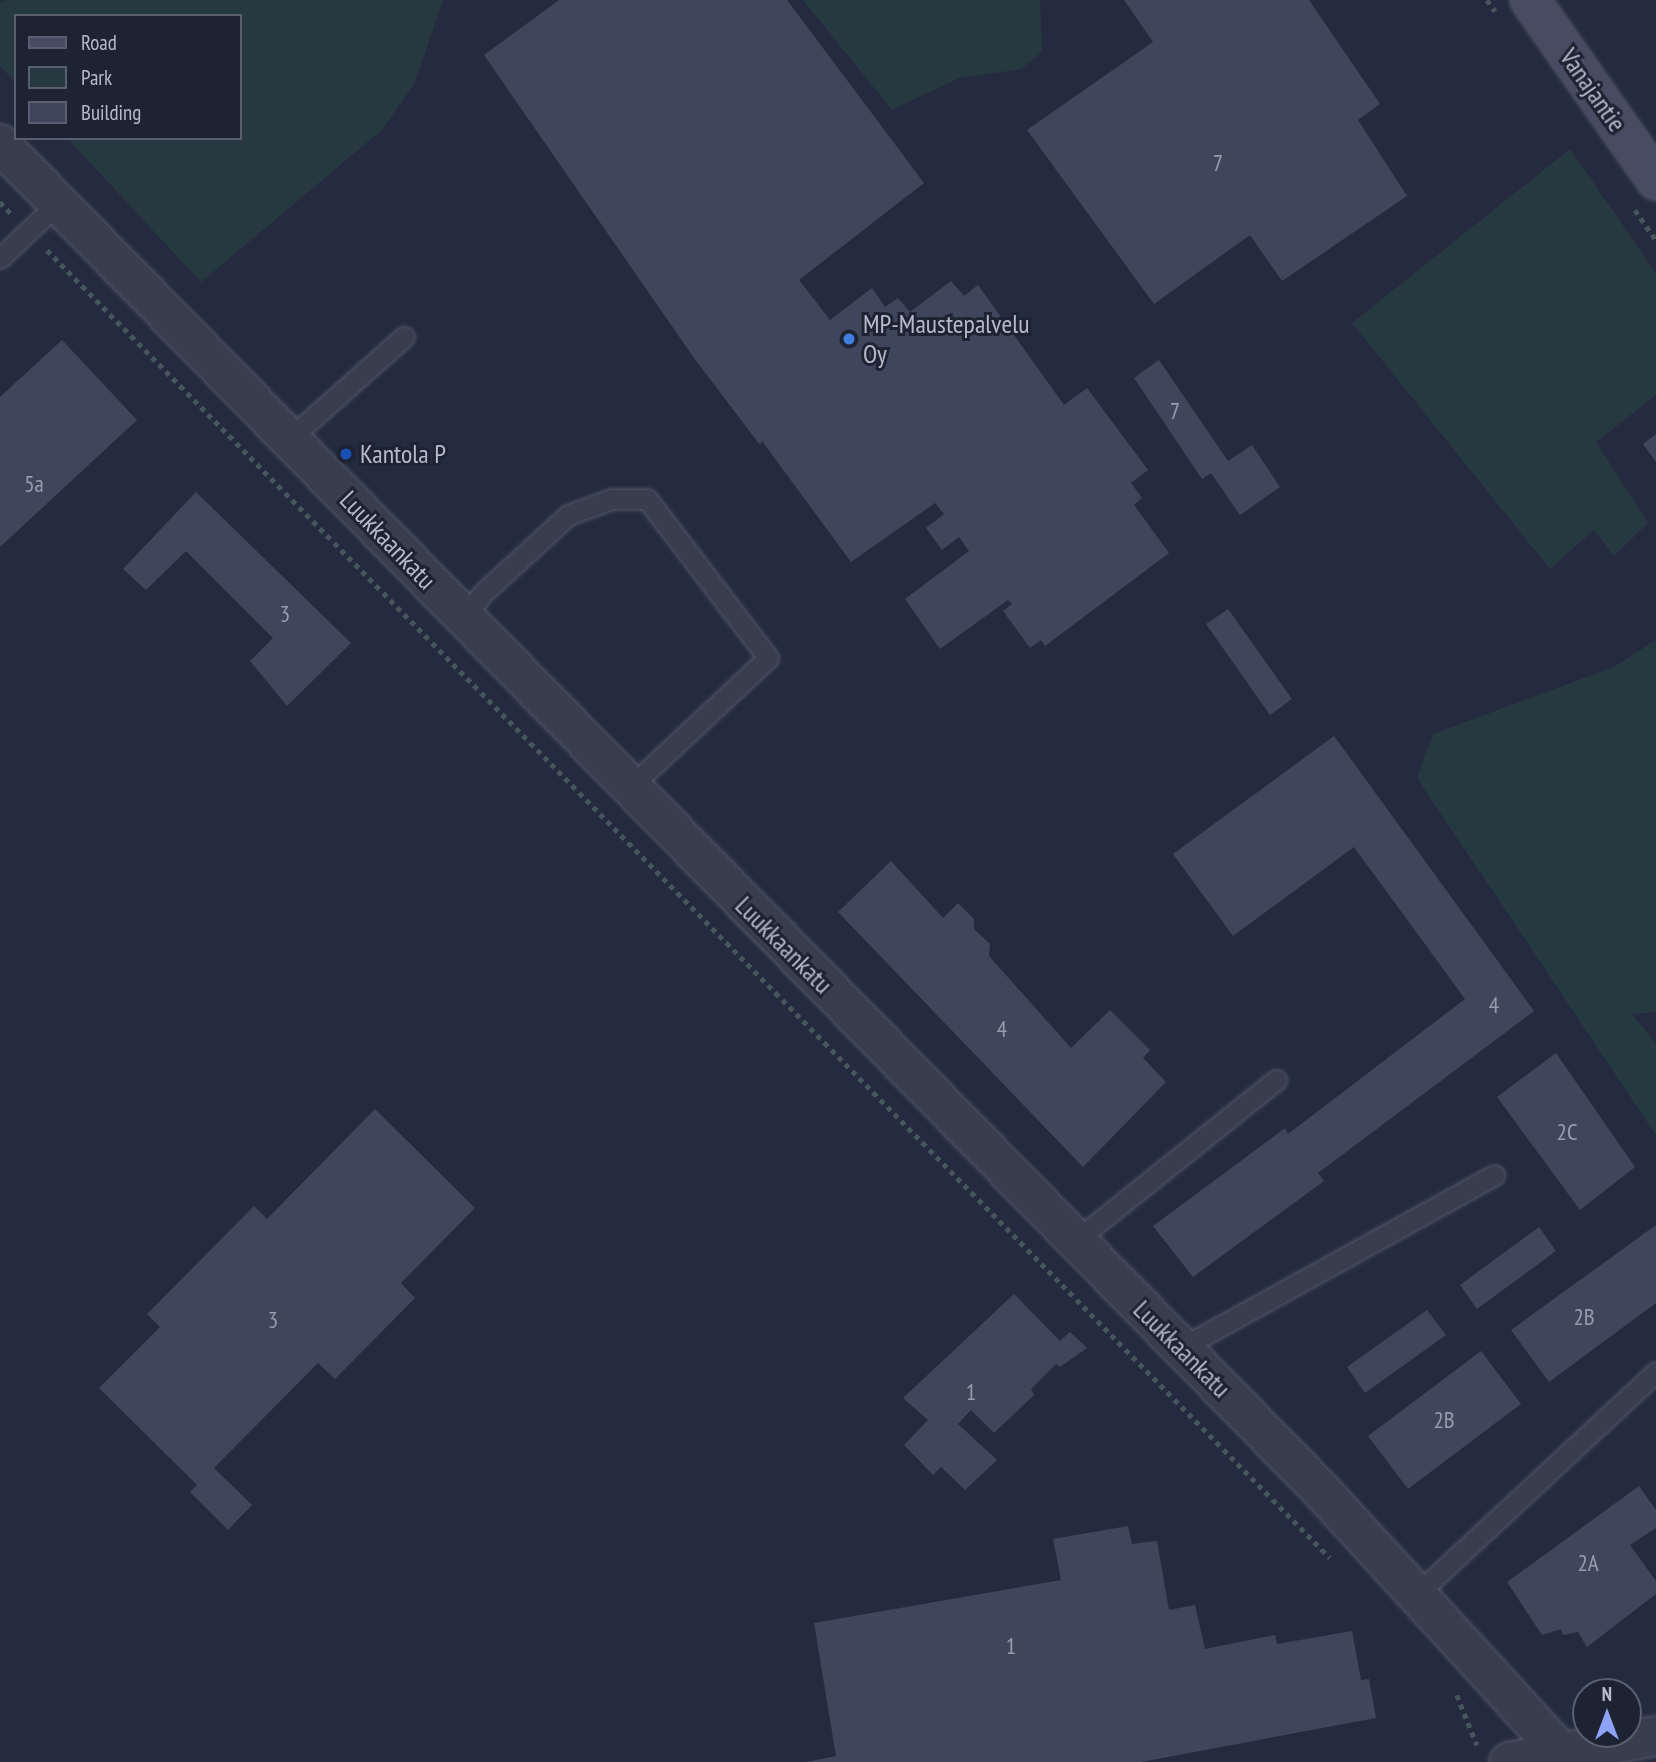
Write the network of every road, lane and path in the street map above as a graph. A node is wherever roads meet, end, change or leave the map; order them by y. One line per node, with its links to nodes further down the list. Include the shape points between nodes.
1 (1530, 0): 3 (street, Vanajantie)
2 (0, 144): 5 (street, Luukkaankatu)
3 (1656, 180)
4 (0, 202): 6 (path)
5 (58, 203): 6 (lane); 9 (street, Luukkaankatu)
6 (28, 231): 7 (lane); 17 (path)
7 (0, 258)
8 (404, 337): 9 (lane)
9 (289, 439): 10 (street, Luukkaankatu)
10 (464, 618): 11 (street, Luukkaankatu); 11 (lane, via 483,593 568,515 612,499 648,499 768,658)
11 (629, 787): 14 (street, Luukkaankatu)
12 (1276, 1080): 14 (lane)
13 (1494, 1175): 15 (lane)
14 (1075, 1241): 15 (street, Luukkaankatu)
15 (1181, 1348): 18 (street, Luukkaankatu)
16 (1656, 1373): 18 (lane)
17 (1340, 1568)
18 (1417, 1594): 21 (street, Luukkaankatu)
19 (1453, 1688): 22 (path)
20 (1656, 1736): 21 (street)
21 (1562, 1752): 22 (street)
22 (1495, 1757)

